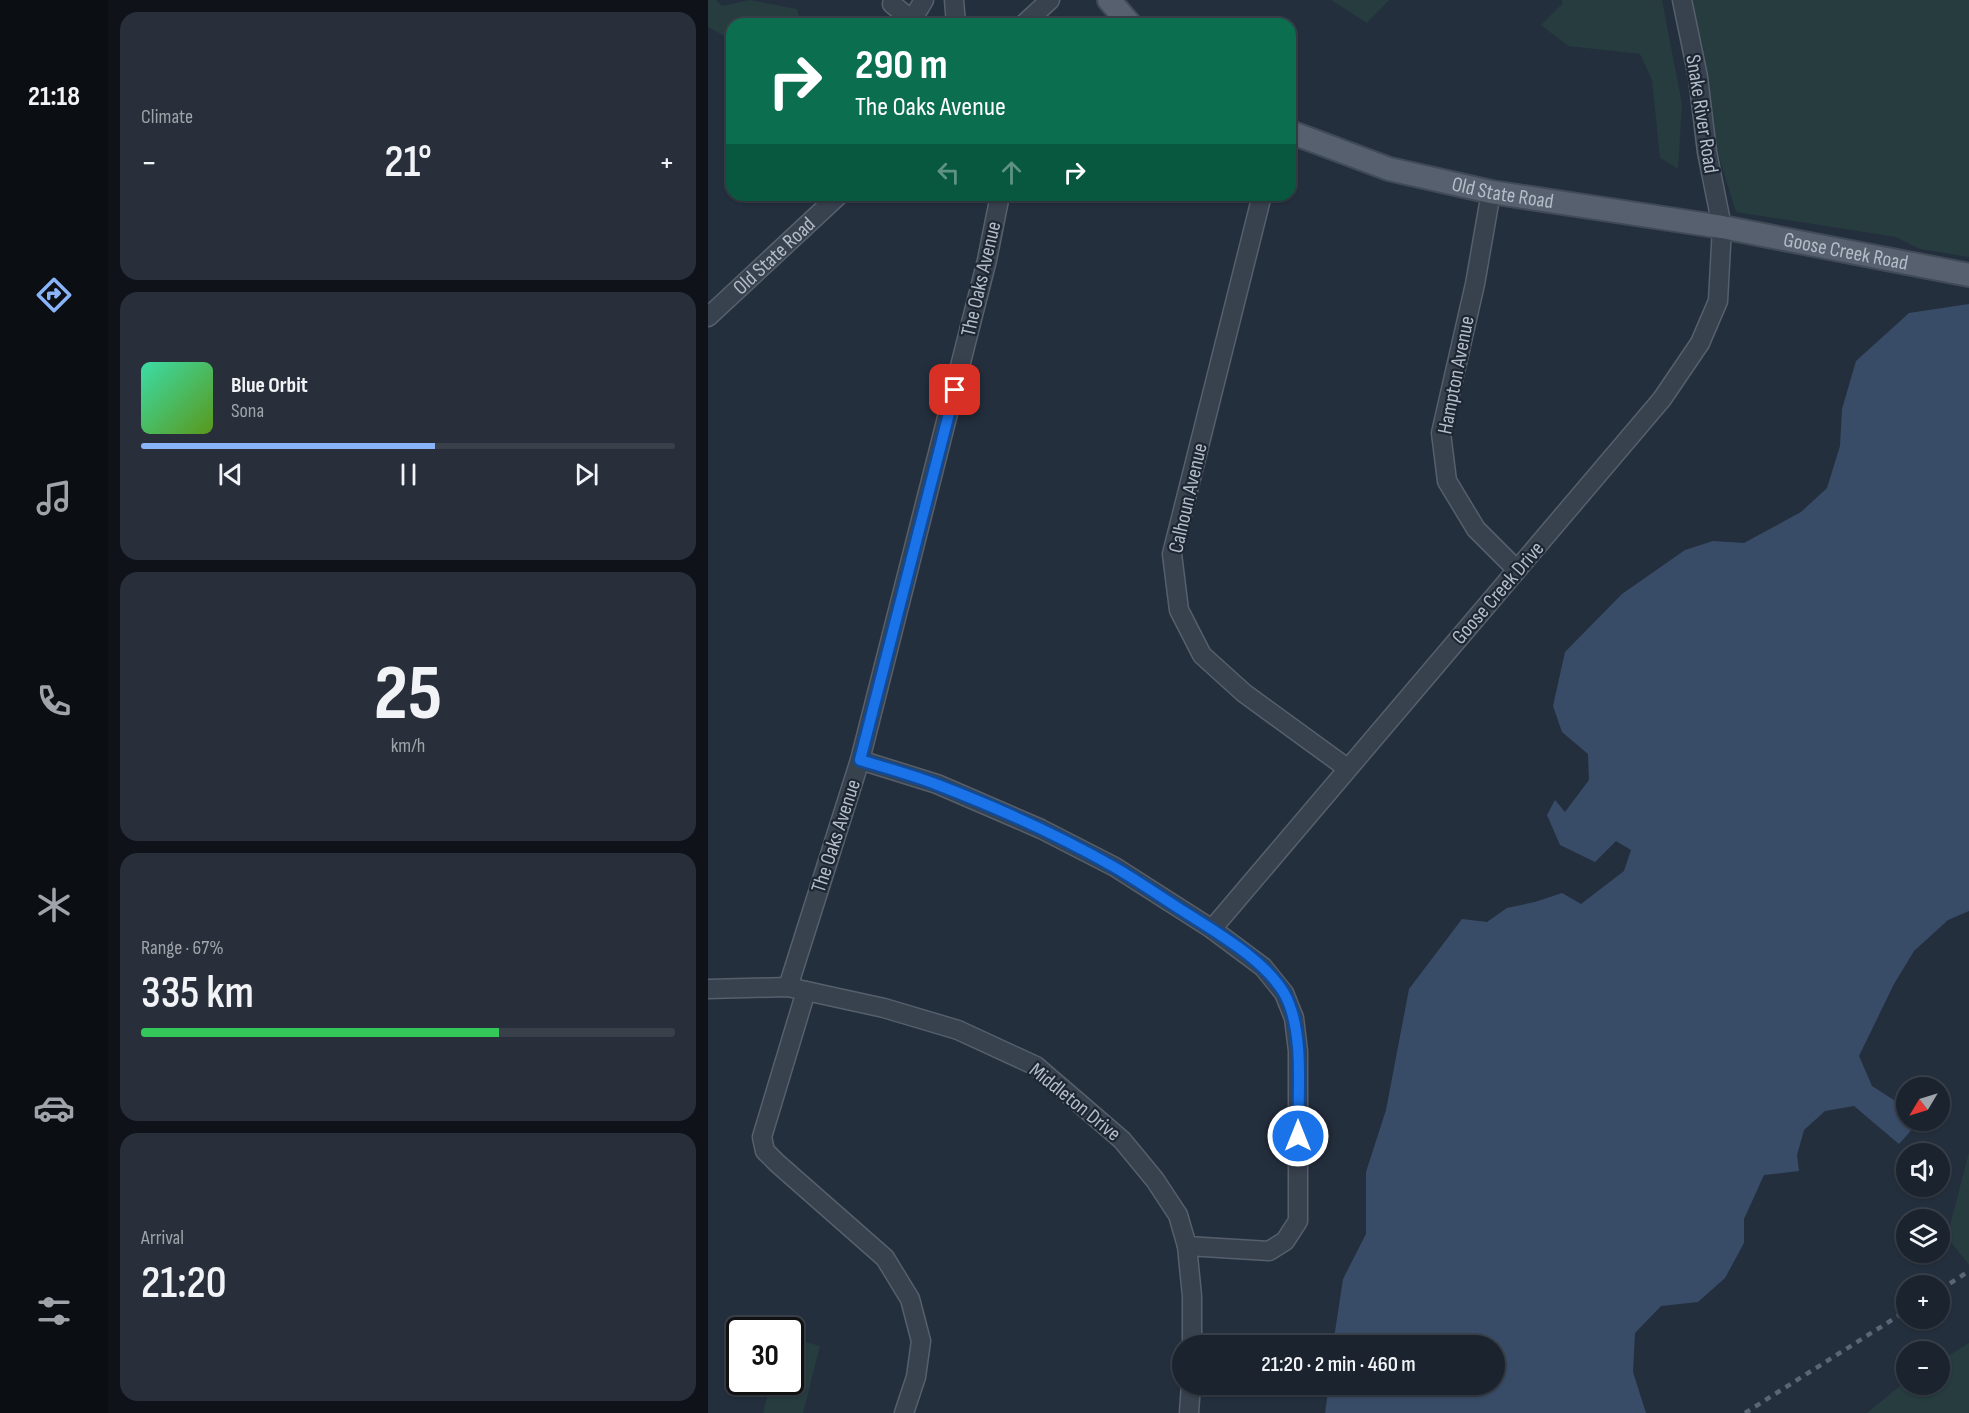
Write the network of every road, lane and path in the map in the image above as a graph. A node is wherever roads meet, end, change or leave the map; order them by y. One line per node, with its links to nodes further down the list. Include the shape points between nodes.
1 (924, 0): 8 (street)
2 (954, 0): 9 (street)
3 (1050, 0): 10 (street)
4 (1109, 0): 11 (main road)
5 (1682, 0): 17 (street, Snake River Road)
6 (892, 4): 7 (street)
7 (910, 18)
8 (917, 18)
9 (956, 18)
10 (1030, 18)
11 (1125, 18)
12 (1296, 134): 13 (main road, Old State Road, via 1389,169)
13 (1491, 192): 17 (main road, Old State Road); 20 (street, Hampton Avenue, via 1475,284 1441,433 1447,481 1476,529)
14 (832, 201): 19 (street, Old State Road)
15 (999, 201): 21 (street, The Oaks Avenue)
16 (1261, 201): 22 (street, Calhoun Avenue, via 1173,554 1179,610 1202,655 1244,693)
17 (1722, 227): 18 (main road, Goose Creek Road); 20 (street, Goose Creek Drive, via 1718,301 1700,343 1662,399)
18 (1969, 275)
19 (709, 314)
20 (1517, 570): 22 (street, Goose Creek Drive)
21 (860, 760): 23 (street, via 937,784 1041,829 1115,867); 24 (street, The Oaks Avenue)
22 (1347, 768): 23 (street, Goose Creek Drive)
23 (1212, 929): 27 (street, via 1263,967 1284,993 1294,1018 1298,1051 1298,1221 1285,1241 1269,1251)
24 (788, 987): 25 (street, Middleton Drive); 26 (street, Middleton Drive)
25 (708, 989)
26 (806, 991): 27 (street, Middleton Drive, via 958,1030 1036,1066 1122,1140 1178,1215); 30 (street, via 762,1137 765,1151 885,1258 910,1299 921,1341 916,1377)
27 (1187, 1246): 28 (street, Middleton Drive)
28 (1192, 1335)
29 (1190, 1395): 31 (street)
30 (904, 1413)
31 (1189, 1413)

